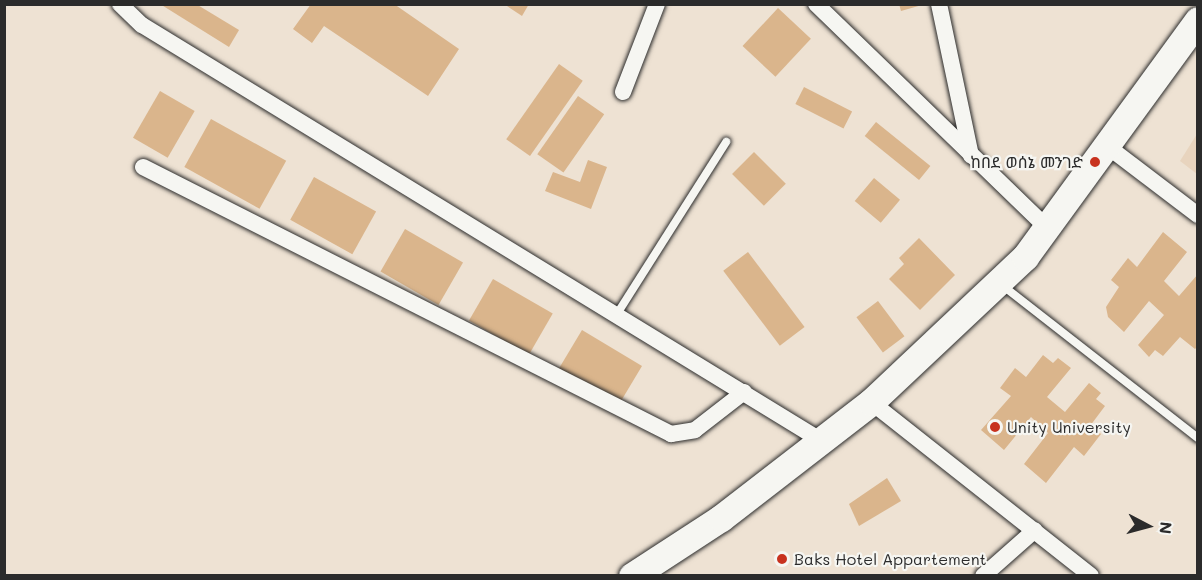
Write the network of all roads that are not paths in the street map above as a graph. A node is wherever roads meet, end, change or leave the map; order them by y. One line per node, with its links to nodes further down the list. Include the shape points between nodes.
1 (120, 4): 14 (street, via 142,25)
2 (657, 4): 6 (street)
3 (816, 4): 9 (street)
4 (939, 4): 9 (street)
5 (1197, 20): 8 (main road)
6 (623, 92)
7 (726, 142): 14 (lane)
8 (1107, 146): 11 (street); 12 (main road)
9 (971, 156): 12 (street)
10 (143, 167): 15 (street, via 671,434 695,430)
11 (1197, 215)
12 (1047, 228): 13 (main road, via 1025,257)
13 (996, 280): 16 (main road); 17 (lane)
14 (616, 314): 15 (street)
15 (744, 392): 18 (street)
16 (871, 402): 18 (main road); 19 (street)
17 (1197, 438)
18 (822, 441): 20 (main road, via 721,518)
19 (1035, 530): 21 (street); 22 (street)
20 (632, 576)
21 (983, 576)
22 (1091, 576)

